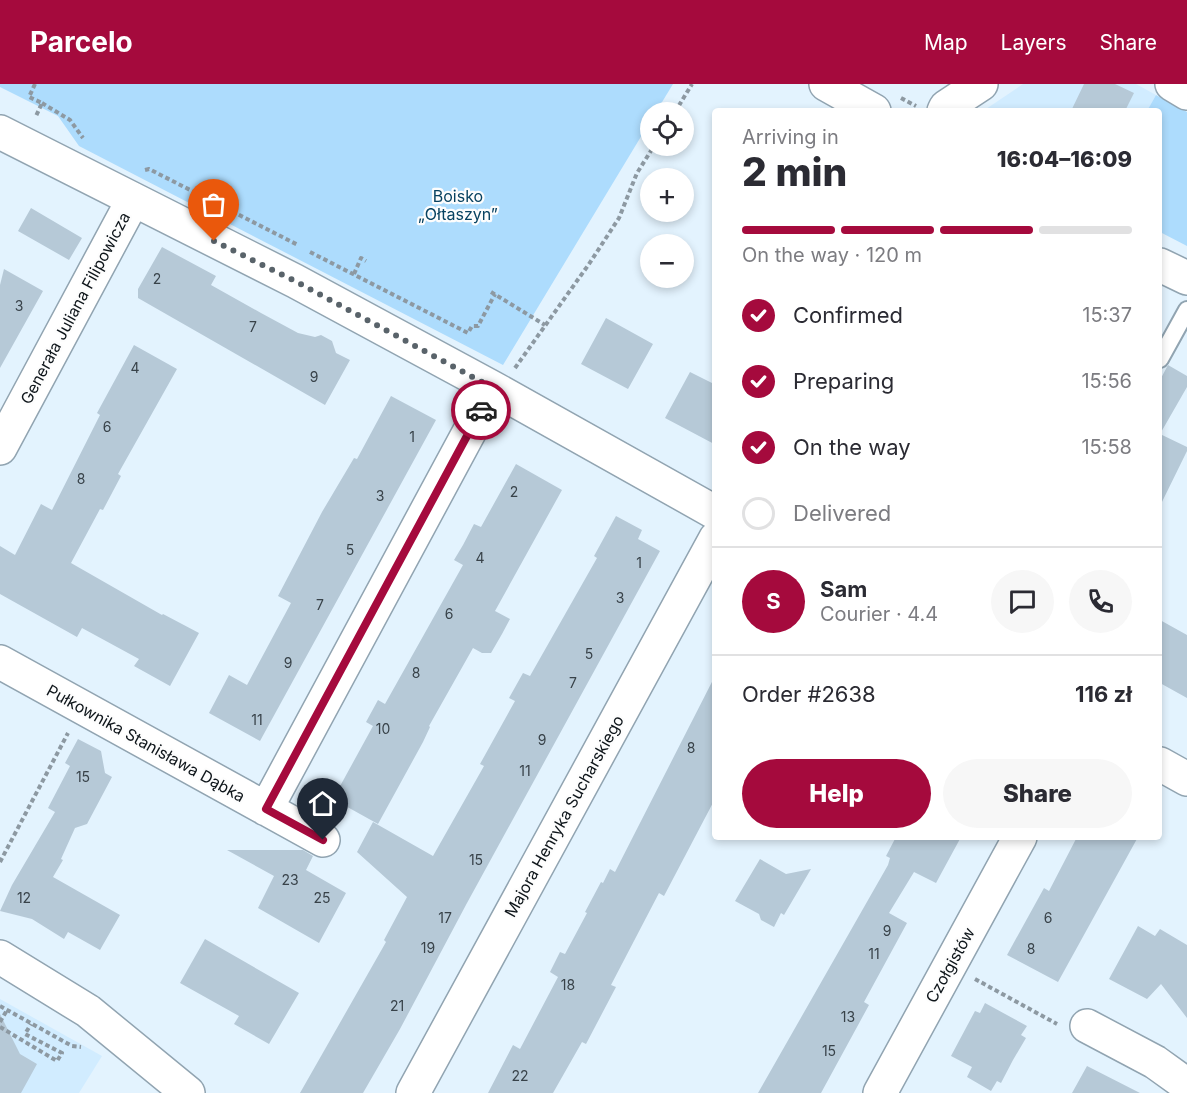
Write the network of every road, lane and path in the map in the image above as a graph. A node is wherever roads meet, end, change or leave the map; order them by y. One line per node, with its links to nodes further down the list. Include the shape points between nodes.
1 (692, 84): 6 (path)
2 (826, 84): 8 (street)
3 (981, 84): 9 (street)
4 (1172, 84): 5 (street)
5 (1187, 93)
6 (681, 102)
7 (42, 103): 11 (path, via 70,120)
8 (869, 108)
9 (946, 108)
10 (0, 132): 13 (street)
11 (87, 143)
12 (648, 156): 19 (path, via 618,218)
13 (133, 200): 22 (street, via 295,281); 23 (street, Generała Juliana Filipowicza)
14 (366, 261): 16 (path, via 361,258)
15 (1162, 266): 17 (street)
16 (354, 274)
17 (1187, 278)
18 (1187, 310): 21 (lane)
19 (545, 326): 20 (path, via 493,293 478,326 472,326); 22 (path, via 511,372)
20 (468, 333)
21 (1162, 355)
22 (493, 388): 24 (street); 30 (street)
23 (0, 448)
24 (712, 511)
25 (712, 545): 44 (street, Majora Henryka Sucharskiego)
26 (0, 662): 27 (street, Pułkownika Stanisława Dąbka)
27 (81, 708): 30 (street, Pułkownika Stanisława Dąbka); 33 (path)
28 (1162, 765): 29 (street)
29 (1187, 779)
30 (266, 809): 31 (street, Pułkownika Stanisława Dąbka)
31 (323, 840)
32 (1018, 840): 35 (street, Czołgistów)
33 (0, 862)
34 (0, 957): 43 (street, via 88,1011)
35 (950, 965): 40 (path); 45 (street, Czołgistów)
36 (0, 1006): 37 (path)
37 (7, 1010): 38 (path); 39 (path)
38 (0, 1024): 39 (path, via 57,1061 62,1053 25,1034)
39 (31, 1024): 41 (path)
40 (1076, 1027): 42 (street, via 1155,1062)
41 (87, 1050)
42 (1187, 1085)
43 (188, 1093)
44 (413, 1093)
45 (880, 1093)

